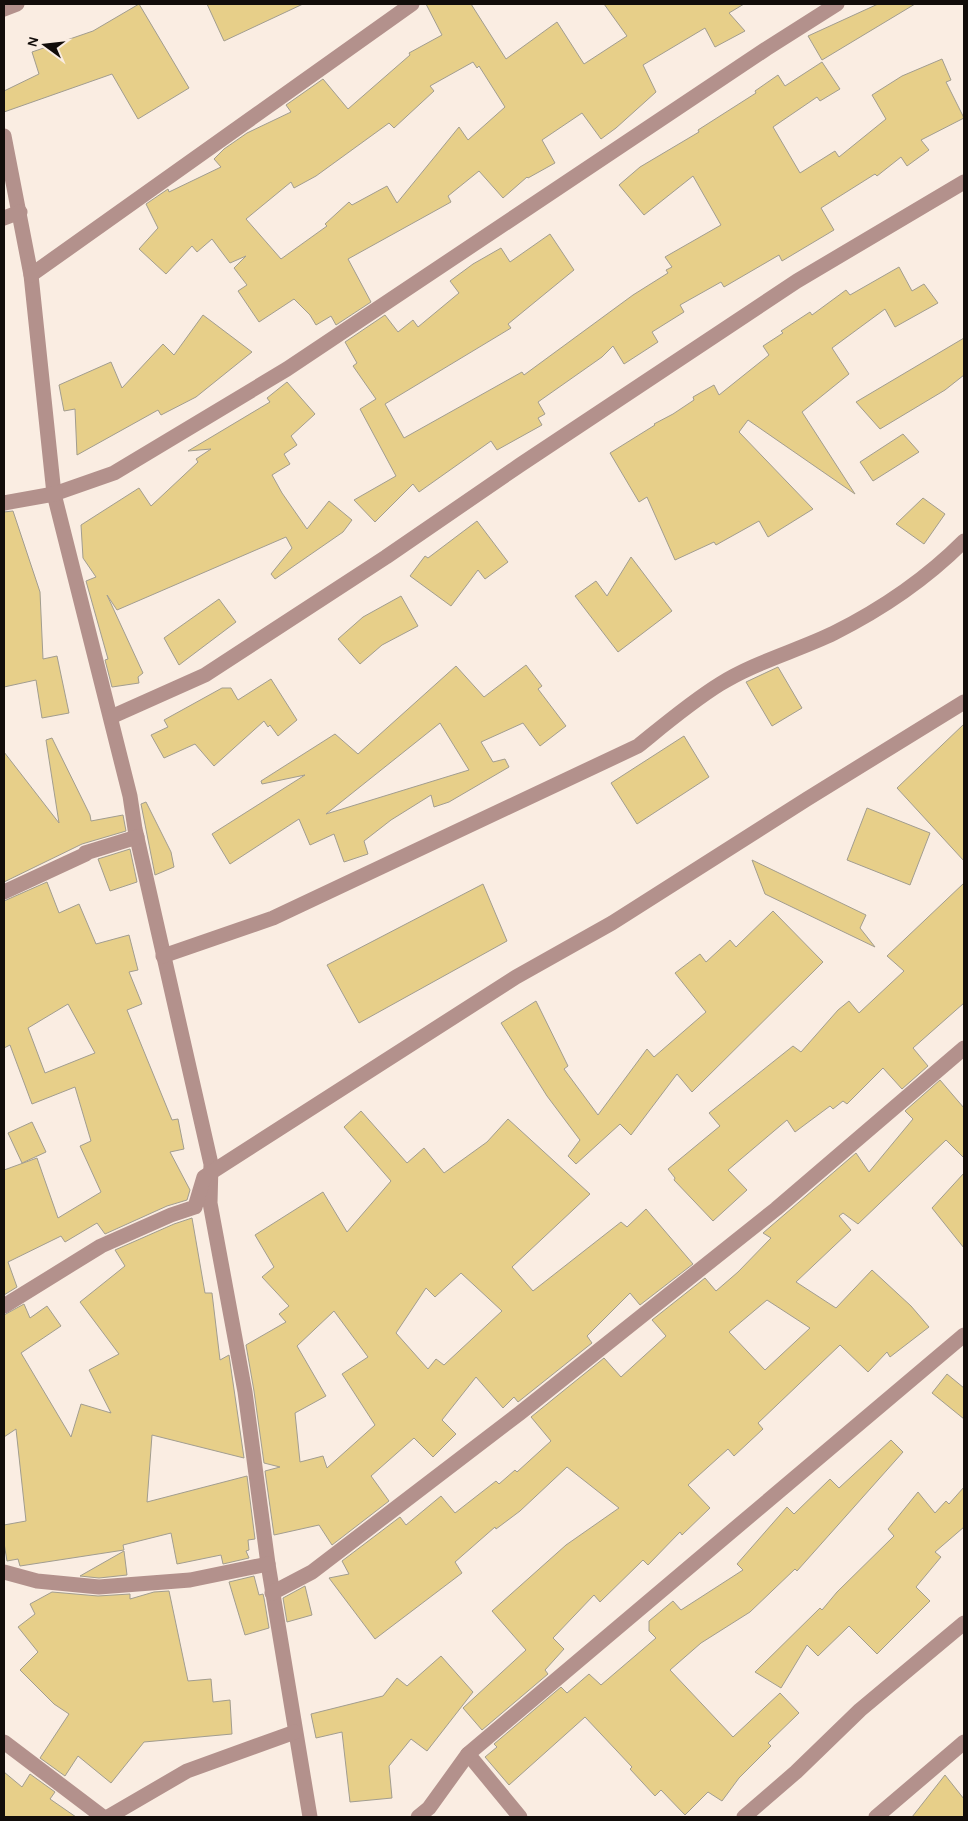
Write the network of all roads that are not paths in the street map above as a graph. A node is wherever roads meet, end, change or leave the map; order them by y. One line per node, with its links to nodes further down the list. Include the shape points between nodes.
1 (16, 4): 4 (street)
2 (412, 4): 9 (street)
3 (837, 4): 10 (street, via 287,370 114,473)
4 (4, 9)
5 (4, 136): 7 (street)
6 (964, 182): 14 (street, via 797,281 206,675)
7 (20, 212): 8 (street); 9 (street)
8 (4, 218)
9 (31, 275): 10 (street)
10 (54, 494): 11 (street); 14 (street)
11 (4, 503)
12 (964, 542): 17 (street, via 902,594 833,633 778,655 720,684 638,746 272,918)
13 (964, 702): 19 (street, via 612,923 516,976)
14 (111, 717): 15 (street)
15 (137, 838): 16 (street, via 85,853); 17 (street)
16 (4, 892)
17 (163, 956): 19 (street, via 211,1164)
18 (964, 1048): 24 (street, via 776,1209 520,1413 312,1572)
19 (210, 1174): 20 (street, via 204,1178 195,1207 101,1246); 22 (street, via 210,1203 245,1392)
20 (4, 1306)
21 (964, 1335): 29 (street)
22 (268, 1564): 23 (street, via 190,1580 98,1587 37,1581); 24 (street)
23 (4, 1572)
24 (272, 1593): 26 (street)
25 (964, 1622): 35 (street, via 860,1710)
26 (295, 1732): 31 (street, via 187,1771); 32 (street)
27 (4, 1742): 30 (street)
28 (964, 1742): 36 (street)
29 (468, 1754): 33 (street, via 429,1808); 34 (street)
30 (103, 1817)
31 (108, 1817)
32 (310, 1817)
33 (418, 1817)
34 (520, 1817)
35 (744, 1817)
36 (876, 1817)

